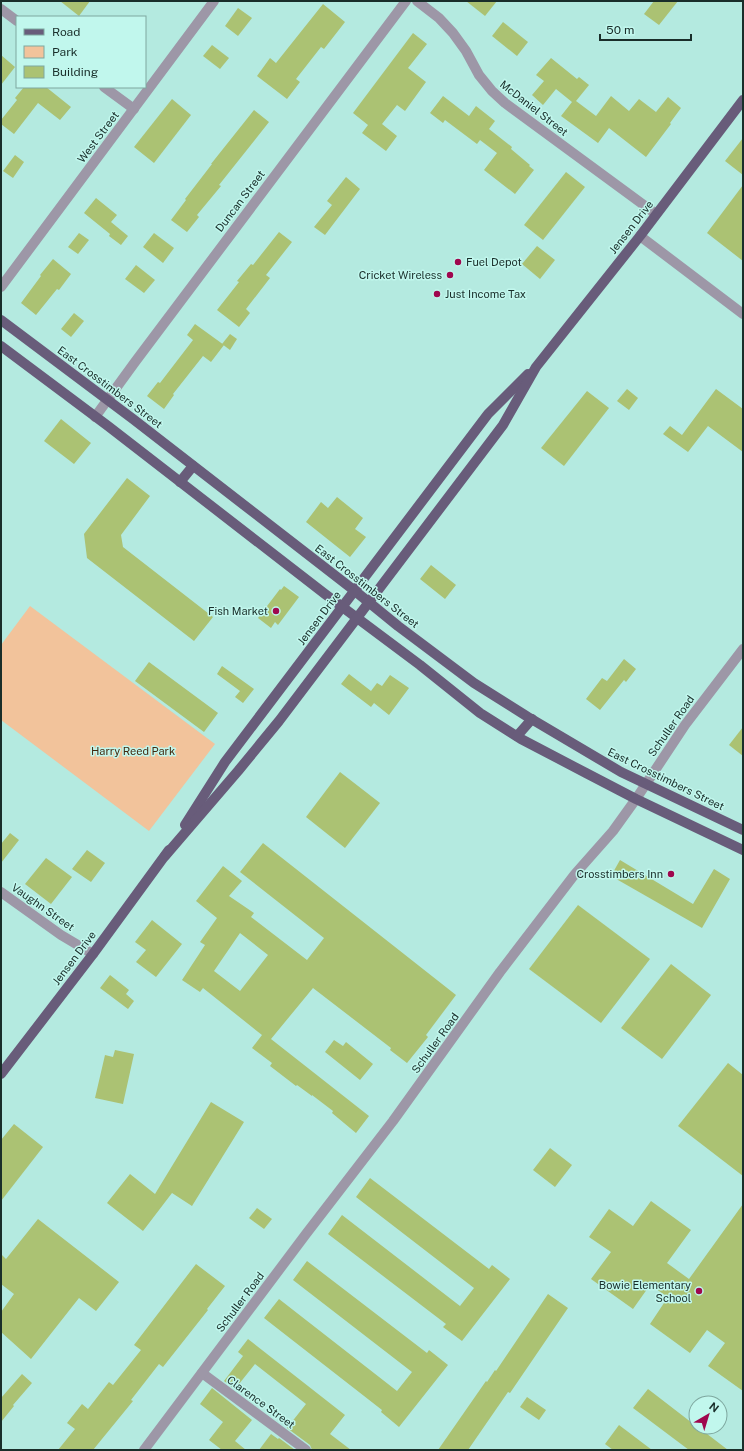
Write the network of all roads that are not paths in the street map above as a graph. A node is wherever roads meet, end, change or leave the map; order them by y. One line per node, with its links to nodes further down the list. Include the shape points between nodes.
1 (214, 1): 8 (street, West Street)
2 (406, 1): 16 (street, Duncan Street)
3 (417, 1): 9 (street, McDaniel Street, via 453,33 479,75 505,103)
4 (1, 9): 5 (street)
5 (16, 20)
6 (105, 88): 8 (street)
7 (743, 100): 9 (main road, Jensen Drive)
8 (134, 109): 11 (street, West Street)
9 (656, 214): 10 (main road, Jensen Drive)
10 (640, 236): 12 (street); 15 (main road, Jensen Drive)
11 (1, 287)
12 (743, 314)
13 (1, 320): 16 (main road, East Crosstimbers Street)
14 (1, 346): 17 (main road)
15 (536, 367): 18 (main road, Jensen Drive, via 488,414); 19 (main road, Jensen Drive, via 503,425)
16 (107, 400): 17 (street, Duncan Street); 20 (main road, East Crosstimbers Street)
17 (95, 417): 21 (main road)
18 (470, 438): 19 (main road); 22 (main road, Jensen Drive)
19 (485, 450): 23 (main road, Jensen Drive)
20 (193, 466): 21 (main road); 22 (main road, East Crosstimbers Street)
21 (180, 482): 24 (main road)
22 (355, 591): 23 (main road, East Crosstimbers Street); 24 (main road, Jensen Drive)
23 (369, 602): 25 (main road, Jensen Drive); 27 (main road, East Crosstimbers Street, via 474,683)
24 (342, 607): 25 (main road); 33 (main road, Jensen Drive, via 225,762)
25 (357, 618): 28 (main road, via 480,713); 33 (main road, Jensen Drive, via 279,721)
26 (743, 649): 29 (street, Schuller Road, via 685,725)
27 (532, 719): 28 (main road); 29 (main road, East Crosstimbers Street)
28 (517, 736): 30 (main road)
29 (646, 784): 30 (street, Schuller Road); 31 (main road, East Crosstimbers Street)
30 (636, 799): 32 (main road); 37 (street, Schuller Road, via 500,972 393,1121)
31 (743, 830)
32 (743, 850)
33 (165, 856): 35 (main road, Jensen Drive)
34 (1, 892): 35 (street, Vaughn Street, via 61,935)
35 (93, 954): 36 (main road, Jensen Drive)
36 (1, 1074)
37 (202, 1373): 38 (street, Schuller Road); 39 (street, Clarence Street)
38 (144, 1450)
39 (306, 1450)

